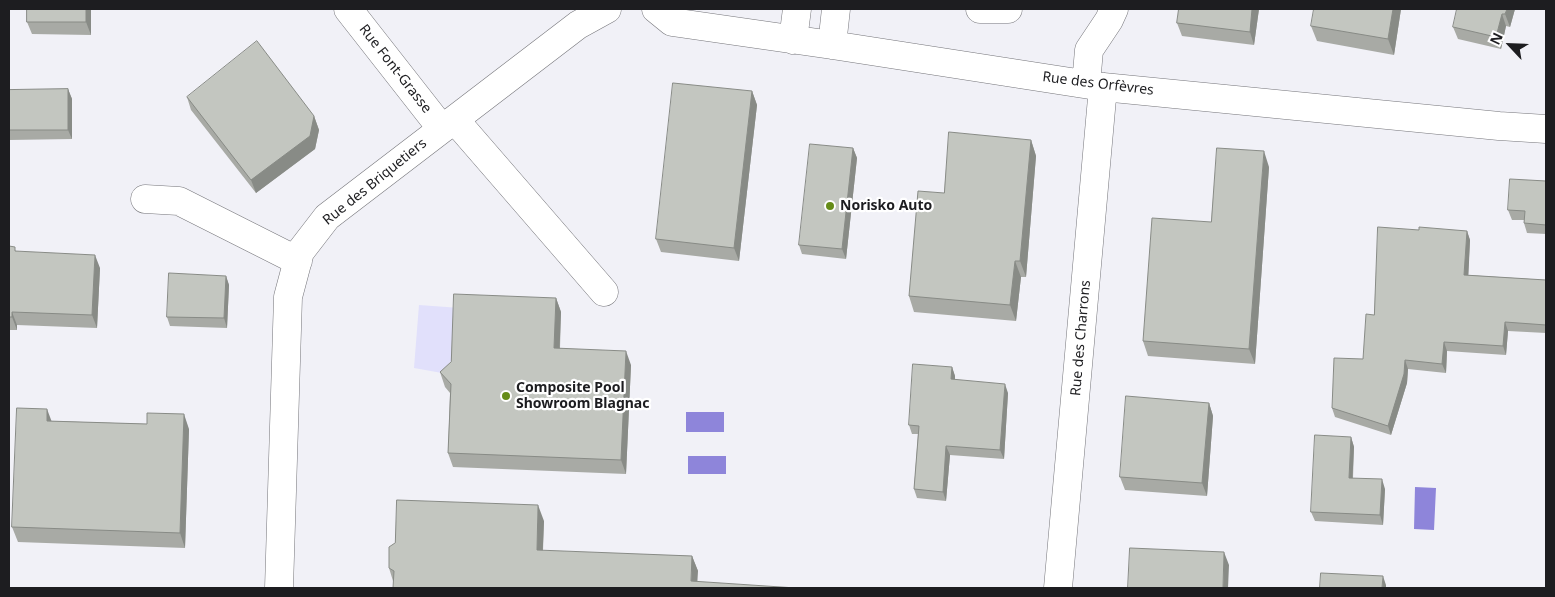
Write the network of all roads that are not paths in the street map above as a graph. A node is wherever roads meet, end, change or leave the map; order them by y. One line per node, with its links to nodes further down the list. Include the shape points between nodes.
1 (348, 9): 12 (street, Rue Font-Grasse)
2 (608, 9): 12 (street, Rue des Briquetiers, via 578,25)
3 (656, 9): 9 (street, Rue des Orfèvres, via 672,22)
4 (797, 9): 9 (street)
5 (836, 9): 10 (street)
6 (980, 9): 7 (street)
7 (1008, 9)
8 (1114, 9): 11 (street, Rue des Charrons, via 1089,50)
9 (793, 40): 10 (street, Rue des Orfèvres)
10 (832, 44): 11 (street, Rue des Orfèvres)
11 (1094, 86): 13 (street, Rue des Orfèvres); 18 (street, Rue des Charrons)
12 (448, 124): 15 (street, Rue des Briquetiers, via 327,217 300,252); 16 (street, Rue Font-Grasse)
13 (1546, 128)
14 (145, 199): 15 (street, via 179,201)
15 (298, 261): 17 (street, Rue des Briquetiers, via 288,297)
16 (604, 292)
17 (279, 588)
18 (1058, 588)

